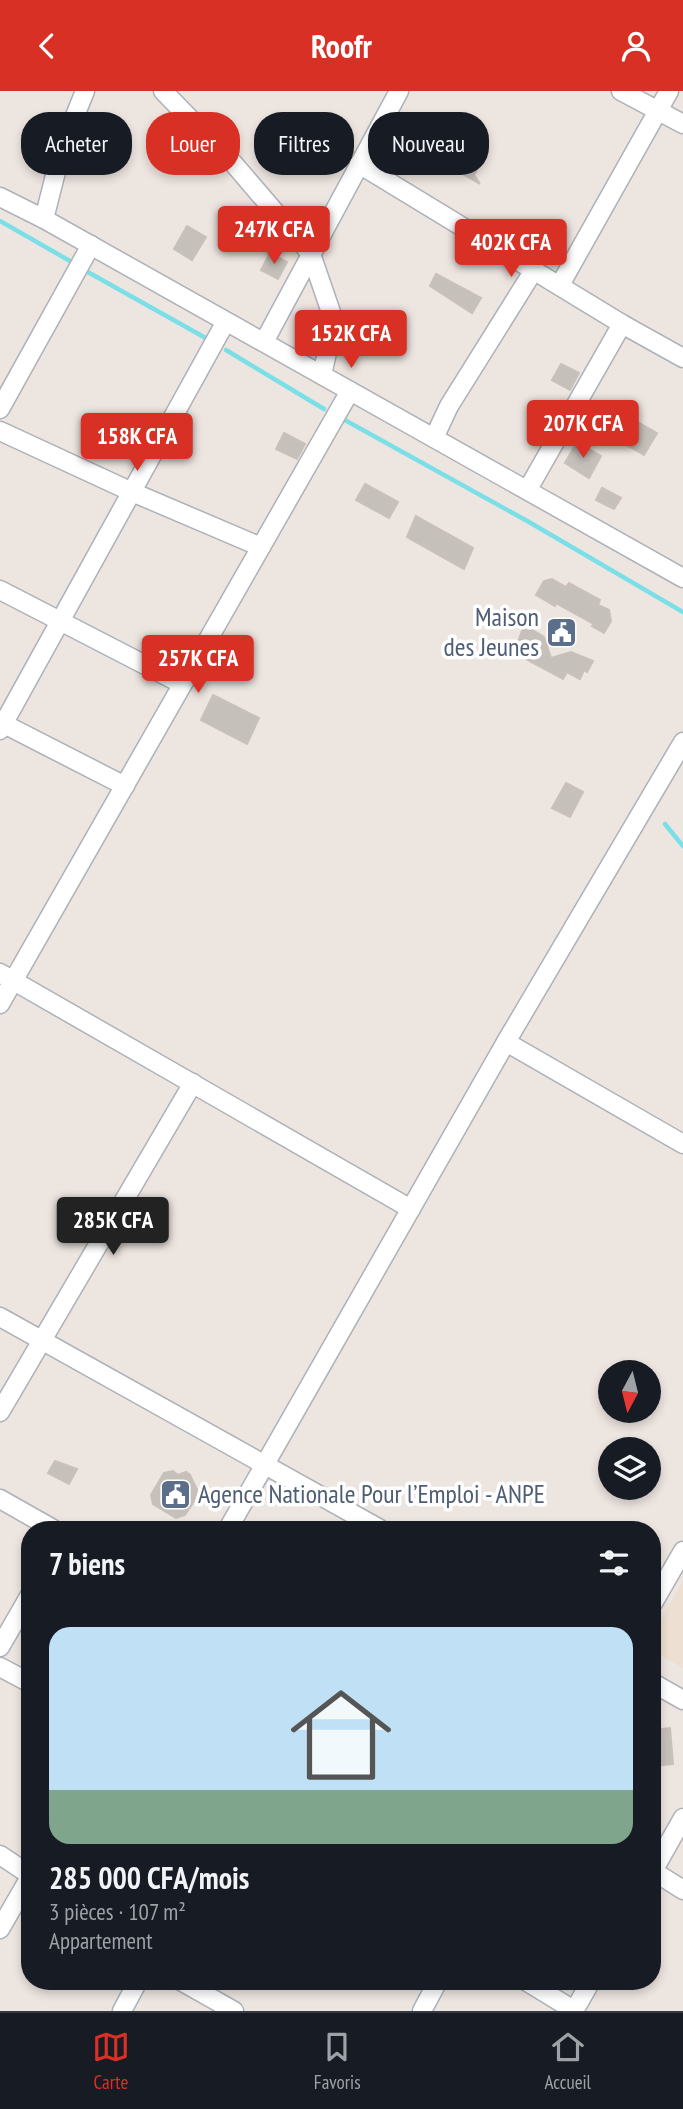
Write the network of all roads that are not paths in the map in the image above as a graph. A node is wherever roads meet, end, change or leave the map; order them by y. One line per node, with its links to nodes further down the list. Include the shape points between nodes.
1 (85, 91): 10 (street, via 62,148)
2 (163, 91): 12 (street)
3 (399, 91): 8 (street)
4 (621, 91): 6 (street)
5 (669, 91): 6 (street)
6 (657, 111): 7 (street); 14 (street)
7 (683, 124)
8 (359, 164): 12 (street); 13 (street)
9 (0, 197): 10 (street)
10 (44, 219): 11 (street)
11 (91, 245): 15 (street); 21 (street)
12 (311, 254): 17 (street); 19 (street, via 334,321)
13 (534, 270): 14 (street); 23 (street)
14 (560, 285): 16 (street)
15 (225, 323): 17 (street); 25 (street)
16 (622, 324): 18 (street); 24 (street)
17 (264, 342): 19 (street)
18 (681, 352)
19 (322, 375): 20 (street)
20 (349, 391): 23 (street); 26 (street)
21 (0, 409)
22 (0, 431): 25 (street)
23 (434, 438): 24 (street)
24 (528, 489): 27 (street)
25 (131, 492): 26 (street); 29 (street)
26 (261, 547): 30 (street)
27 (683, 578)
28 (0, 590): 29 (street)
29 (61, 619): 30 (street); 31 (street)
30 (183, 684): 33 (street)
31 (1, 725): 33 (street)
32 (683, 742): 36 (street)
33 (125, 786): 34 (street)
34 (7, 977): 35 (street); 37 (street)
35 (0, 1004)
36 (506, 1042): 38 (street); 39 (street)
37 (193, 1083): 39 (street); 41 (street)
38 (683, 1144)
39 (411, 1209): 43 (street)
40 (0, 1317): 41 (street)
41 (41, 1340): 42 (street); 43 (street)
42 (0, 1412)
43 (265, 1465): 46 (street); 47 (street)
44 (0, 1499): 45 (street)
45 (39, 1521)
46 (233, 1521)
47 (366, 1521)
48 (683, 1551): 49 (street)
49 (661, 1589)
50 (21, 1611): 51 (street)
51 (0, 1647)
52 (0, 1667): 53 (street)
53 (21, 1678)
54 (661, 1688): 55 (street)
55 (683, 1700)
56 (683, 1818): 58 (street)
57 (0, 1855): 59 (street)
58 (661, 1857)
59 (21, 1870)
60 (661, 1876): 61 (street)
61 (683, 1890)
62 (21, 1892): 63 (street)
63 (0, 1929)
64 (133, 1990): 69 (street)
65 (197, 1990): 70 (street)
66 (433, 1990): 71 (street)
67 (540, 1990): 72 (street)
68 (586, 1990): 72 (street)
69 (122, 2011)
70 (234, 2011)
71 (422, 2011)
72 (574, 2011)

